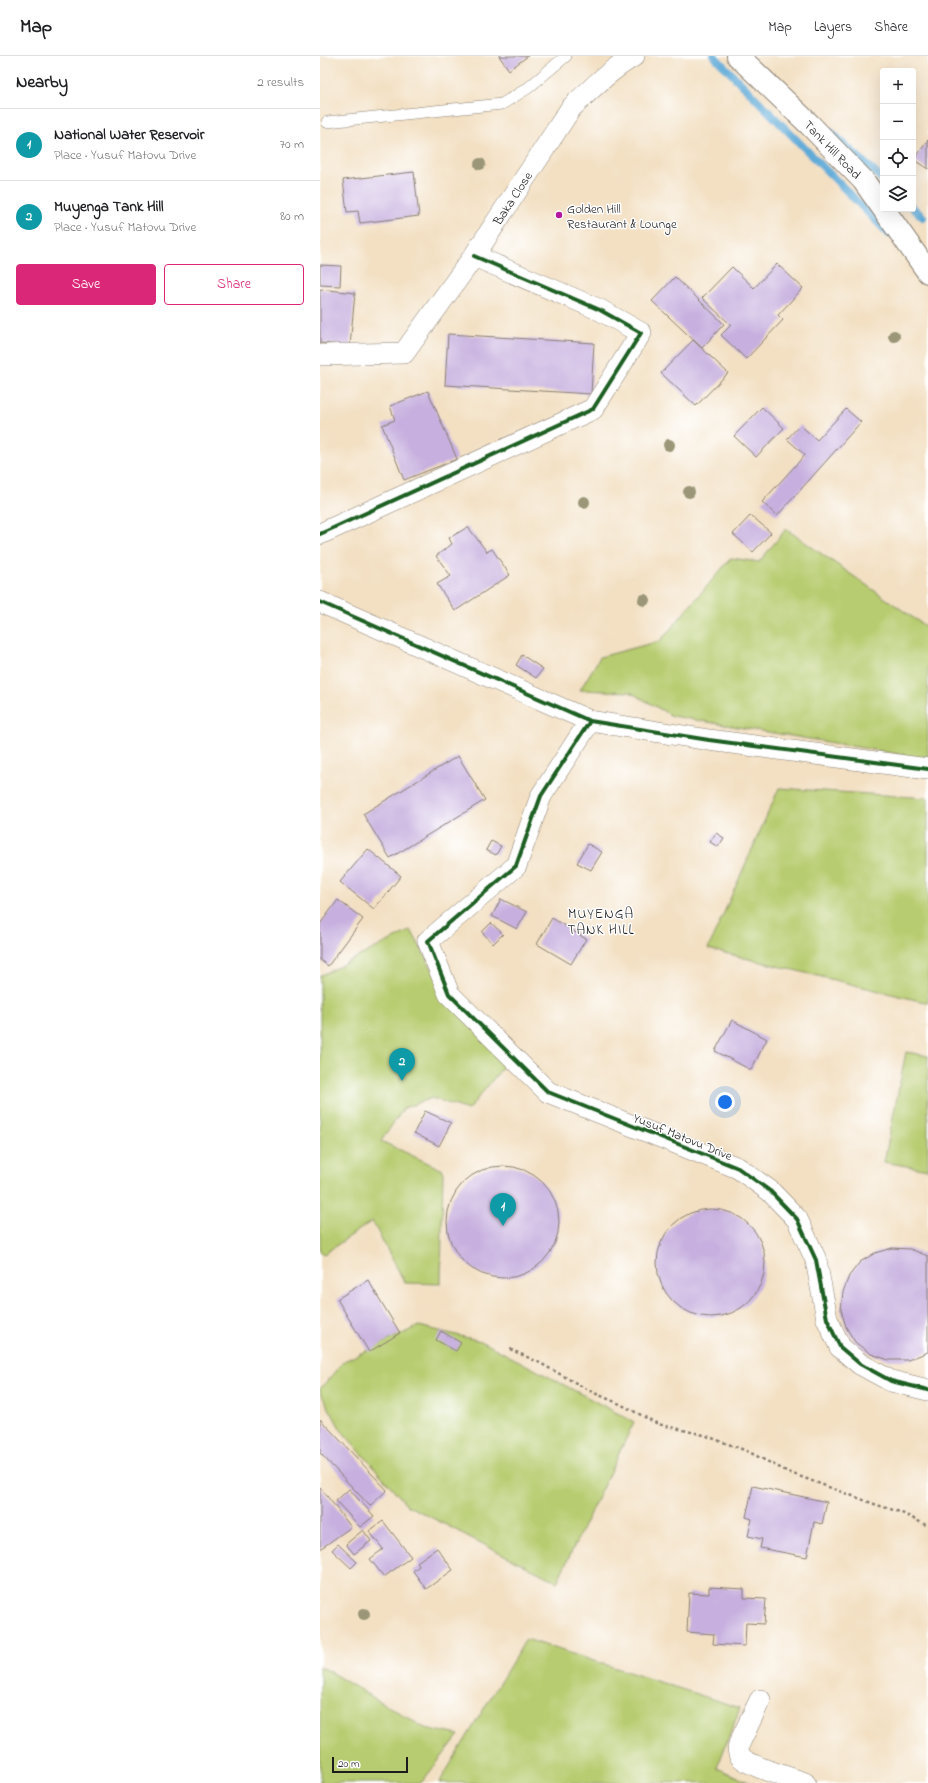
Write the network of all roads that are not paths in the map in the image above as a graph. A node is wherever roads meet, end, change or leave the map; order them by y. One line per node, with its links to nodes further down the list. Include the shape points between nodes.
1 (566, 56): 4 (lane, via 528,88 502,104)
2 (634, 56): 5 (street, Baka Close, via 617,66 571,108)
3 (738, 56): 6 (street, Tank Hill Road, via 810,125 862,180)
4 (327, 122)
5 (474, 256): 7 (street, Baka Close, via 404,353); 8 (street, via 600,310 641,333 593,409)
6 (928, 272)
7 (320, 355)
8 (320, 534)
9 (320, 602): 10 (street)
10 (590, 721): 11 (street, via 709,740); 12 (street, Yusuf Matovu Drive, via 541,796 516,866 428,941 449,994 548,1092 738,1168 770,1191 797,1219 816,1260 827,1319 840,1346 860,1364 891,1381)
11 (928, 769)
12 (928, 1390)
13 (760, 1700): 14 (street, via 739,1744 740,1756 750,1763)
14 (805, 1783)

